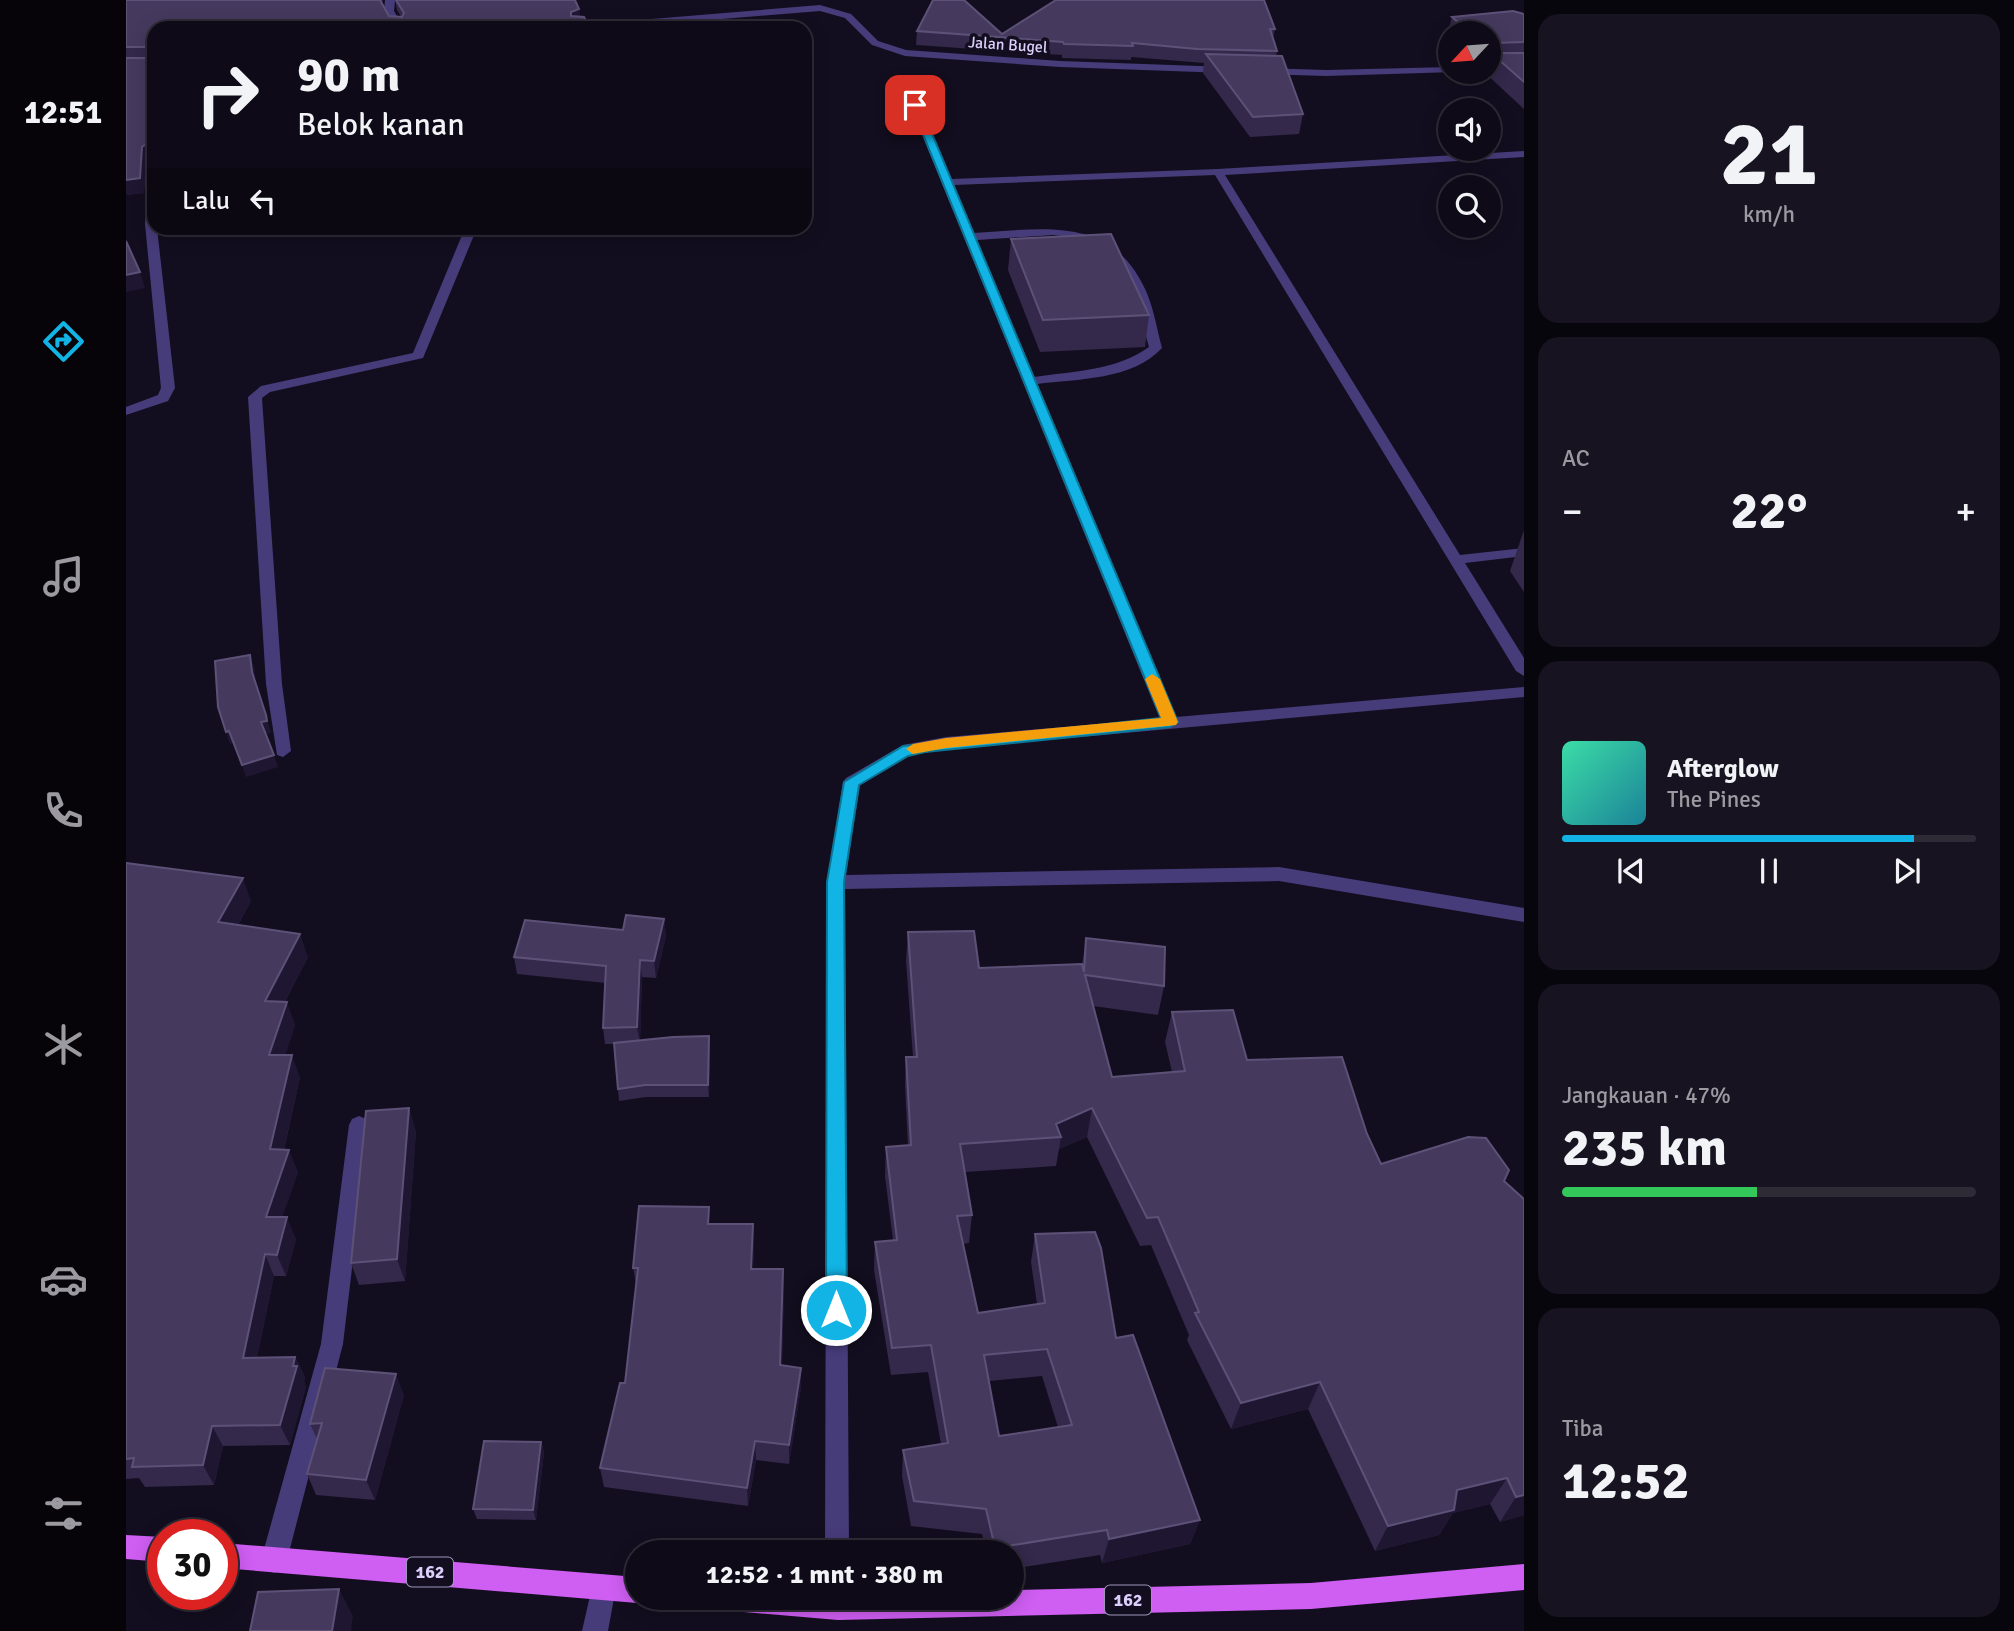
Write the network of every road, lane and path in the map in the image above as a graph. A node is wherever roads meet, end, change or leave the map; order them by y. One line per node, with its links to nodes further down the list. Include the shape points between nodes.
1 (390, 0): 2 (street)
2 (395, 21)
3 (669, 21): 5 (street, Jalan Bugel, via 820,8 848,16 875,43 905,52)
4 (1438, 70): 6 (street)
5 (1242, 71)
6 (1256, 71)
7 (915, 105): 10 (street)
8 (1524, 154): 9 (street)
9 (1218, 172): 10 (street); 17 (street)
10 (948, 182): 13 (street)
11 (152, 235): 15 (street, via 168,388 163,398)
12 (468, 235): 21 (street, via 418,355 266,389 255,397 274,684)
13 (970, 237): 14 (street); 14 (street, via 1078,234 1122,261 1140,292 1156,348 1118,368)
14 (1031, 381): 20 (street)
15 (126, 411)
16 (1524, 552): 17 (street)
17 (1456, 560): 18 (street)
18 (1524, 671)
19 (1524, 692): 20 (street)
20 (1170, 722): 22 (street, via 903,751 852,782)
21 (283, 751)
22 (835, 882): 23 (street, via 1279,874); 25 (street)
23 (1524, 915)
24 (359, 1125): 29 (street, via 332,1343)
25 (837, 1540)
26 (126, 1547): 27 (main road)
27 (147, 1549)
28 (238, 1557): 29 (main road, 162)
29 (274, 1560): 31 (main road, 162)
30 (1523, 1579): 33 (main road, 162, via 1311,1596)
31 (603, 1587): 32 (main road, 162); 34 (street)
32 (625, 1589)
33 (1024, 1600)
34 (596, 1631)

